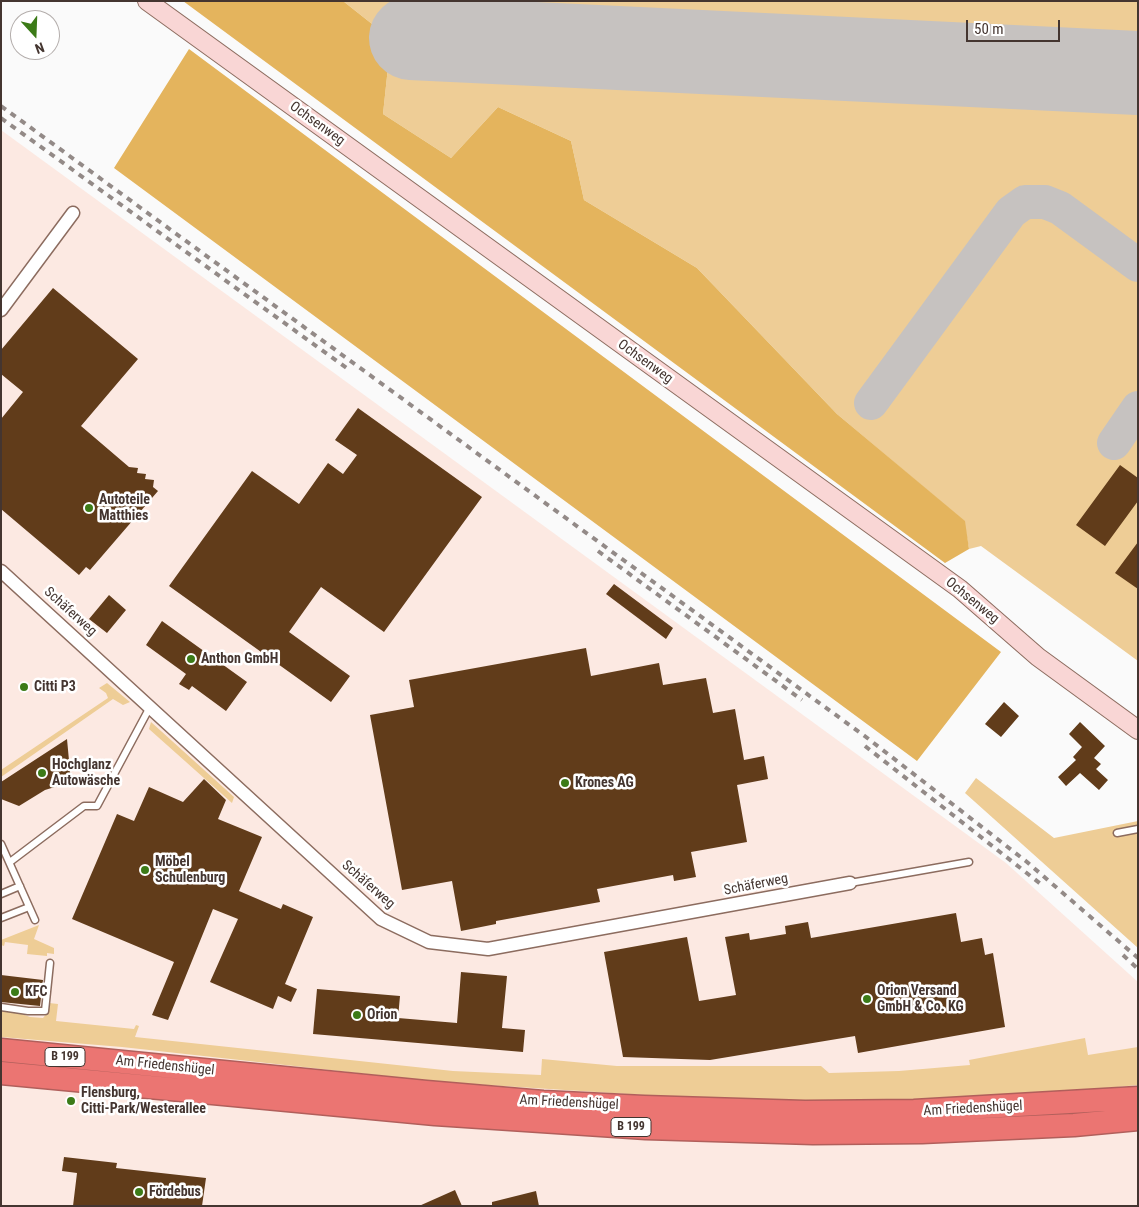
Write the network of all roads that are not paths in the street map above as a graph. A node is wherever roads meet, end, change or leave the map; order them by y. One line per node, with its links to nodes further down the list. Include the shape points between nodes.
1 (147, 1): 6 (main road, Ochsenweg, via 960,589 1038,657)
2 (73, 214): 3 (street)
3 (1, 310)
4 (1, 571): 5 (street, Schäferweg)
5 (150, 706): 10 (lane, via 97,806 84,806); 12 (street, Schäferweg, via 381,919 428,942 488,949)
6 (1138, 730)
7 (1138, 829): 8 (lane)
8 (1117, 833)
9 (1, 844): 10 (lane)
10 (10, 862): 13 (lane)
11 (969, 862): 12 (lane, Schäferweg)
12 (850, 883)
13 (20, 886): 14 (lane); 15 (lane)
14 (1, 894)
15 (29, 907): 16 (lane); 17 (lane)
16 (1, 918)
17 (35, 920)
18 (50, 963): 19 (lane, via 45,1010)
19 (1, 1007)
20 (1, 1050): 22 (highway, Am Friedenshügel / B 199, via 436,1093 635,1107 805,1112 914,1111)
21 (1, 1073): 23 (highway, Am Friedenshügel / B 199, via 435,1114 637,1128 813,1133 922,1132)
22 (1138, 1098)
23 (1138, 1120)

